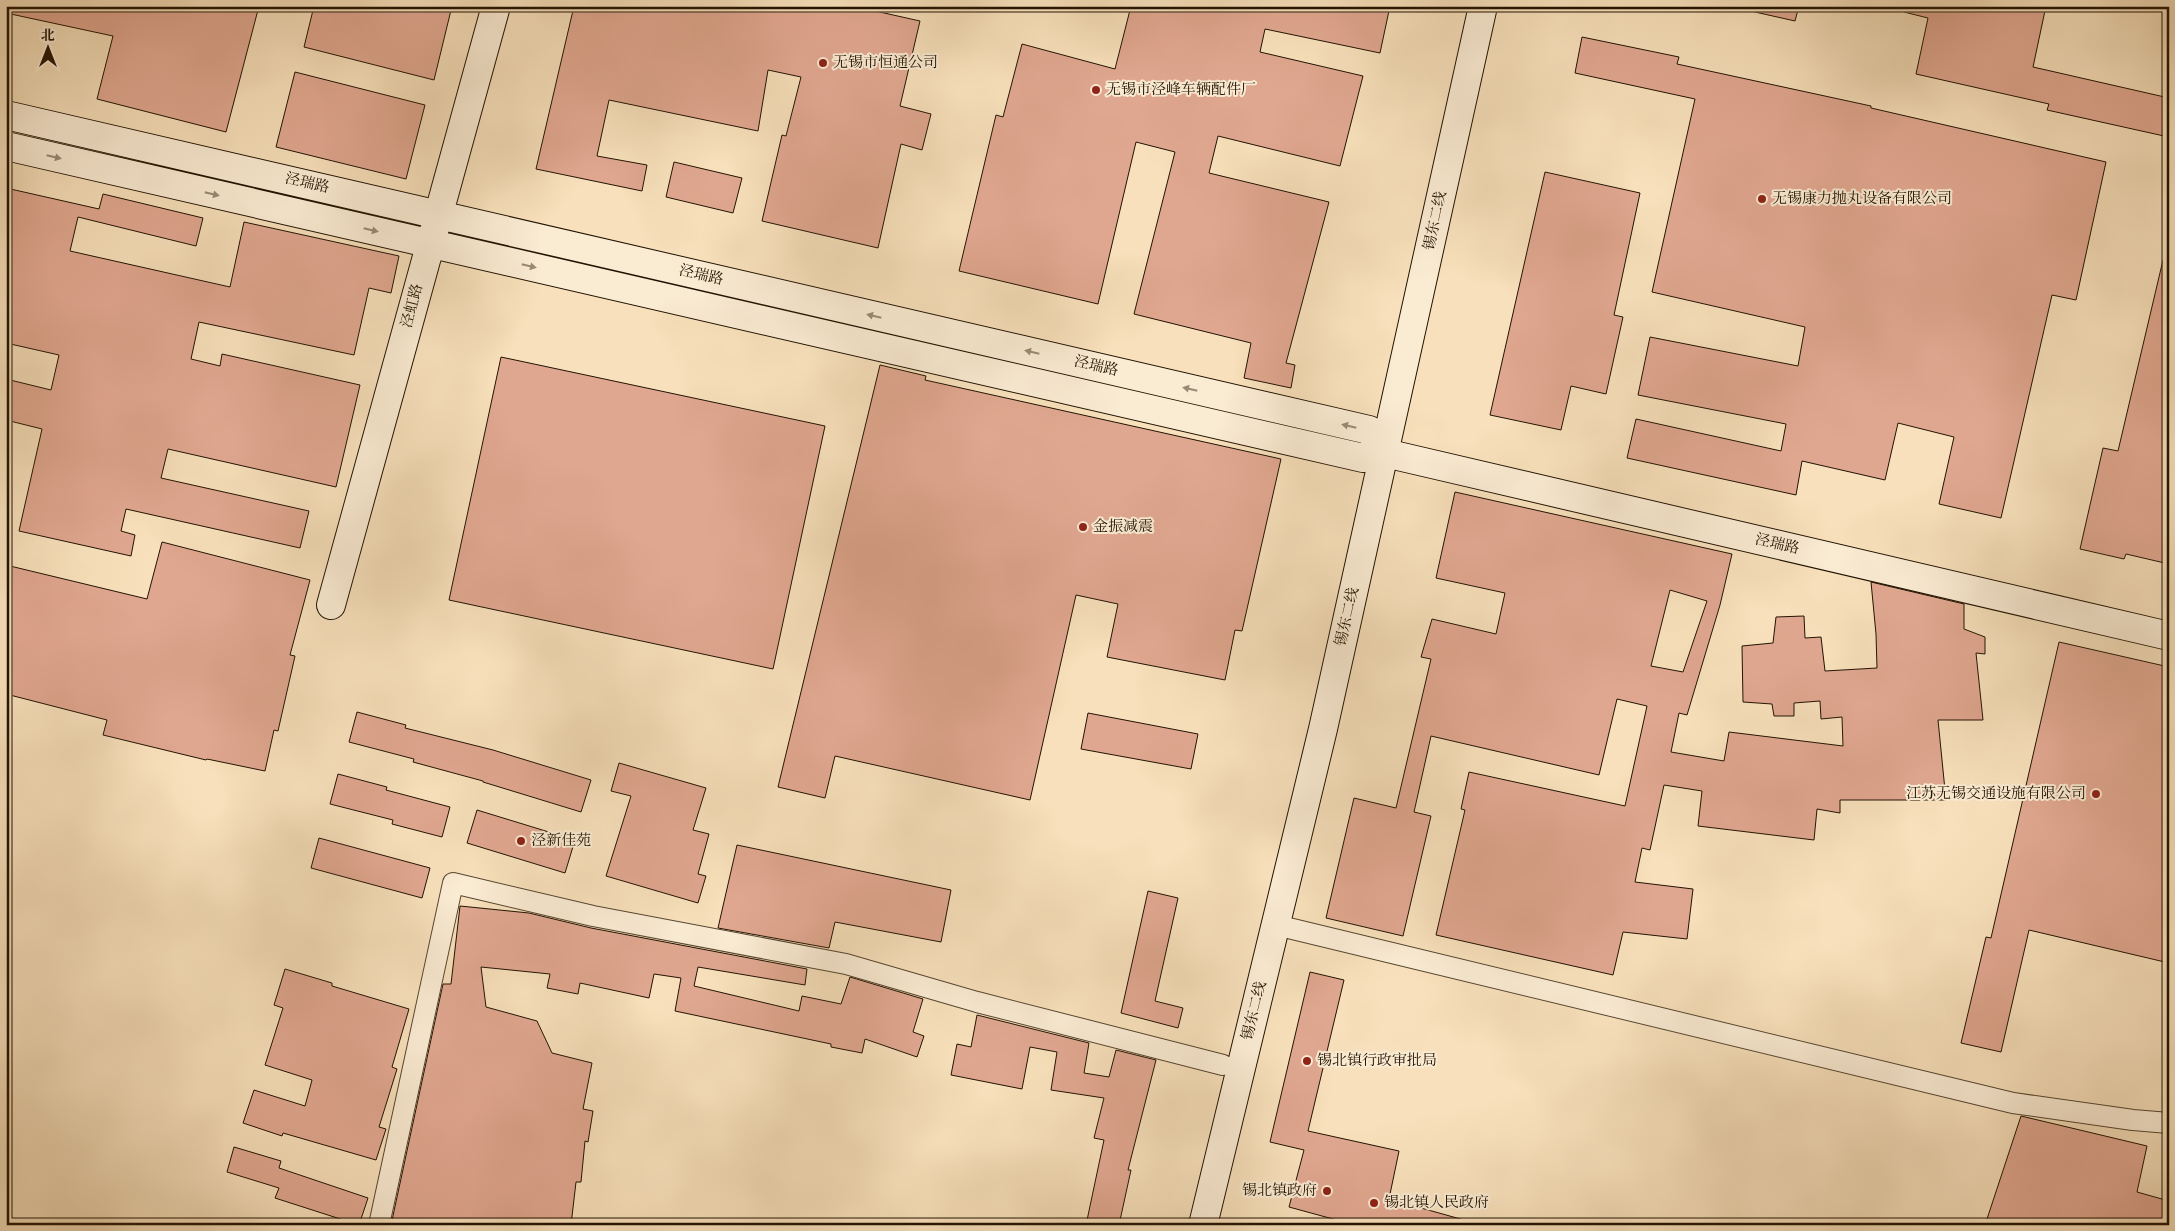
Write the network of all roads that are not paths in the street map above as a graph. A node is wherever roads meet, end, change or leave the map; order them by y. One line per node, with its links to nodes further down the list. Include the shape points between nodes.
1 (496, 6): 5 (street, 泾虹路)
2 (1483, 6): 7 (street, 锡东二线)
3 (6, 115): 5 (street, 泾瑞路)
4 (6, 146): 6 (street, 泾瑞路, one-way to 6)
5 (438, 215): 6 (street, 泾虹路); 7 (street, 泾瑞路, one-way to 5, via 1369,430)
6 (430, 244): 7 (street, 泾瑞路, one-way to 7, via 1363,458); 8 (street, 泾虹路)
7 (1385, 453): 9 (street, 泾瑞路); 10 (street, 锡东二线)
8 (331, 605)
9 (2169, 636)
10 (1276, 925): 12 (street, via 2013,1103); 14 (street, 锡东二线)
11 (1223, 1065): 13 (street, via 977,1002 846,964 593,916 453,883)
12 (2169, 1123)
13 (379, 1225)
14 (1203, 1225)

